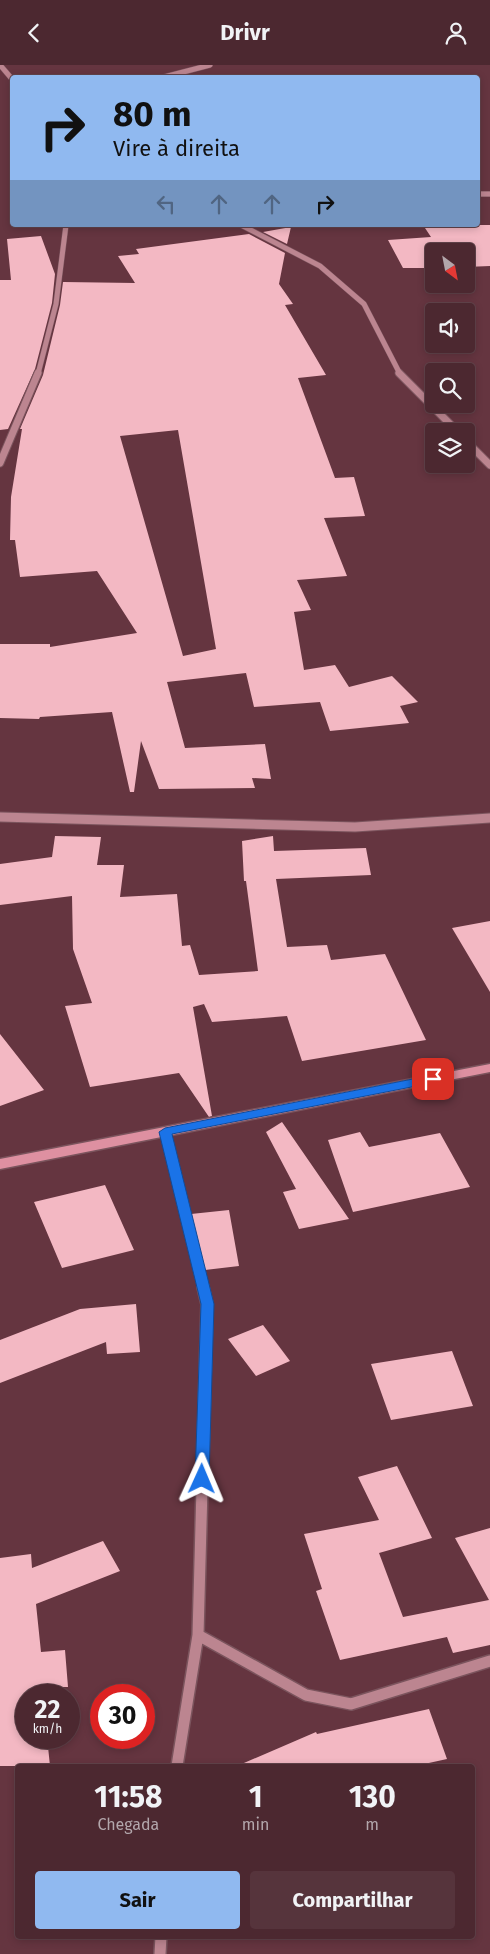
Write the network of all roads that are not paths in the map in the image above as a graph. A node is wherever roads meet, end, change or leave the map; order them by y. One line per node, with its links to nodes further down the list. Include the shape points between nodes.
1 (0, 65): 4 (street)
2 (210, 65): 3 (street)
3 (172, 75)
4 (10, 77)
5 (66, 227): 9 (street, via 56,304 40,371)
6 (245, 227): 7 (street, via 320,266 364,304 401,376)
7 (449, 423)
8 (475, 450): 10 (street)
9 (0, 463)
10 (490, 465)
11 (0, 817): 12 (street, via 355,827)
12 (490, 818)
13 (490, 1068): 14 (main road)
14 (165, 1132): 15 (main road); 16 (street, via 207,1304)
15 (0, 1165)
16 (198, 1635): 17 (street, via 306,1695 351,1704); 18 (street)
17 (490, 1661)
18 (177, 1764)
19 (161, 1939): 20 (street)
20 (160, 1954)

